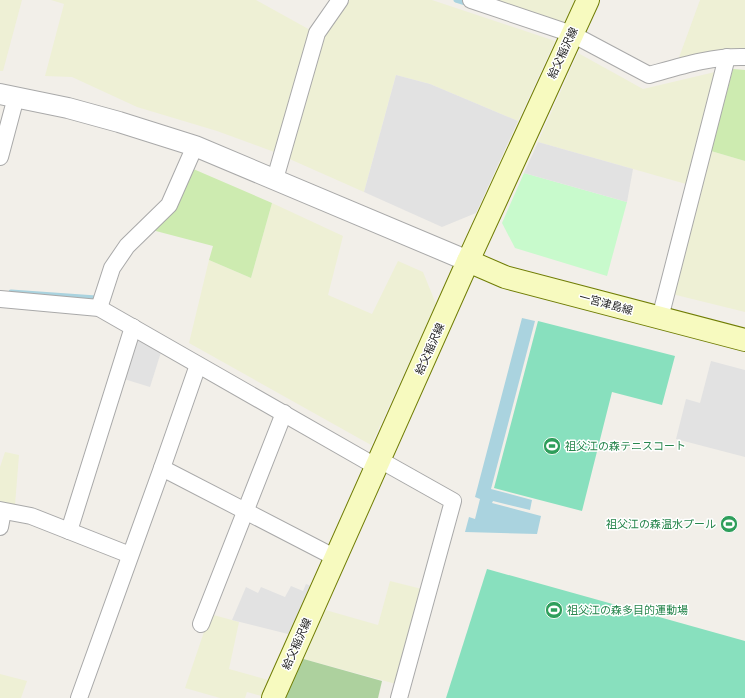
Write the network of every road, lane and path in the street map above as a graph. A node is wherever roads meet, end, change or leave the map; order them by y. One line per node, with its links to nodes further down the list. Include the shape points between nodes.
1 (340, 0): 10 (street, via 317,33)
2 (471, 0): 4 (street)
3 (588, 0): 4 (main road, 給父稲沢線)
4 (572, 34): 5 (street, via 649,75); 11 (main road, 給父稲沢線)
5 (727, 56): 6 (street); 14 (street)
6 (745, 57)
7 (8, 95): 8 (street, via 68,108); 9 (street)
8 (195, 146): 10 (street); 13 (street, via 169,205 127,246 112,268)
9 (0, 157)
10 (275, 180): 11 (street)
11 (468, 261): 14 (main road, 一宮津島線, via 505,277); 19 (main road, 給父稲沢線)
12 (0, 299): 13 (street)
13 (99, 308): 15 (street)
14 (660, 318): 16 (main road, 一宮津島線)
15 (133, 327): 17 (street); 24 (street)
16 (745, 340)
17 (198, 364): 18 (street); 20 (street)
18 (284, 414): 19 (street); 22 (street)
19 (379, 464): 26 (main road, 給父稲沢線); 30 (street, via 453,501)
20 (162, 468): 22 (street); 25 (street)
21 (1, 511): 23 (street); 24 (street, via 31,516)
22 (245, 511): 26 (street); 27 (street)
23 (0, 528)
24 (69, 531): 25 (street)
25 (130, 555): 28 (street)
26 (336, 558): 29 (main road, 給父稲沢線)
27 (201, 624)
28 (79, 698)
29 (273, 698)
30 (399, 698)

